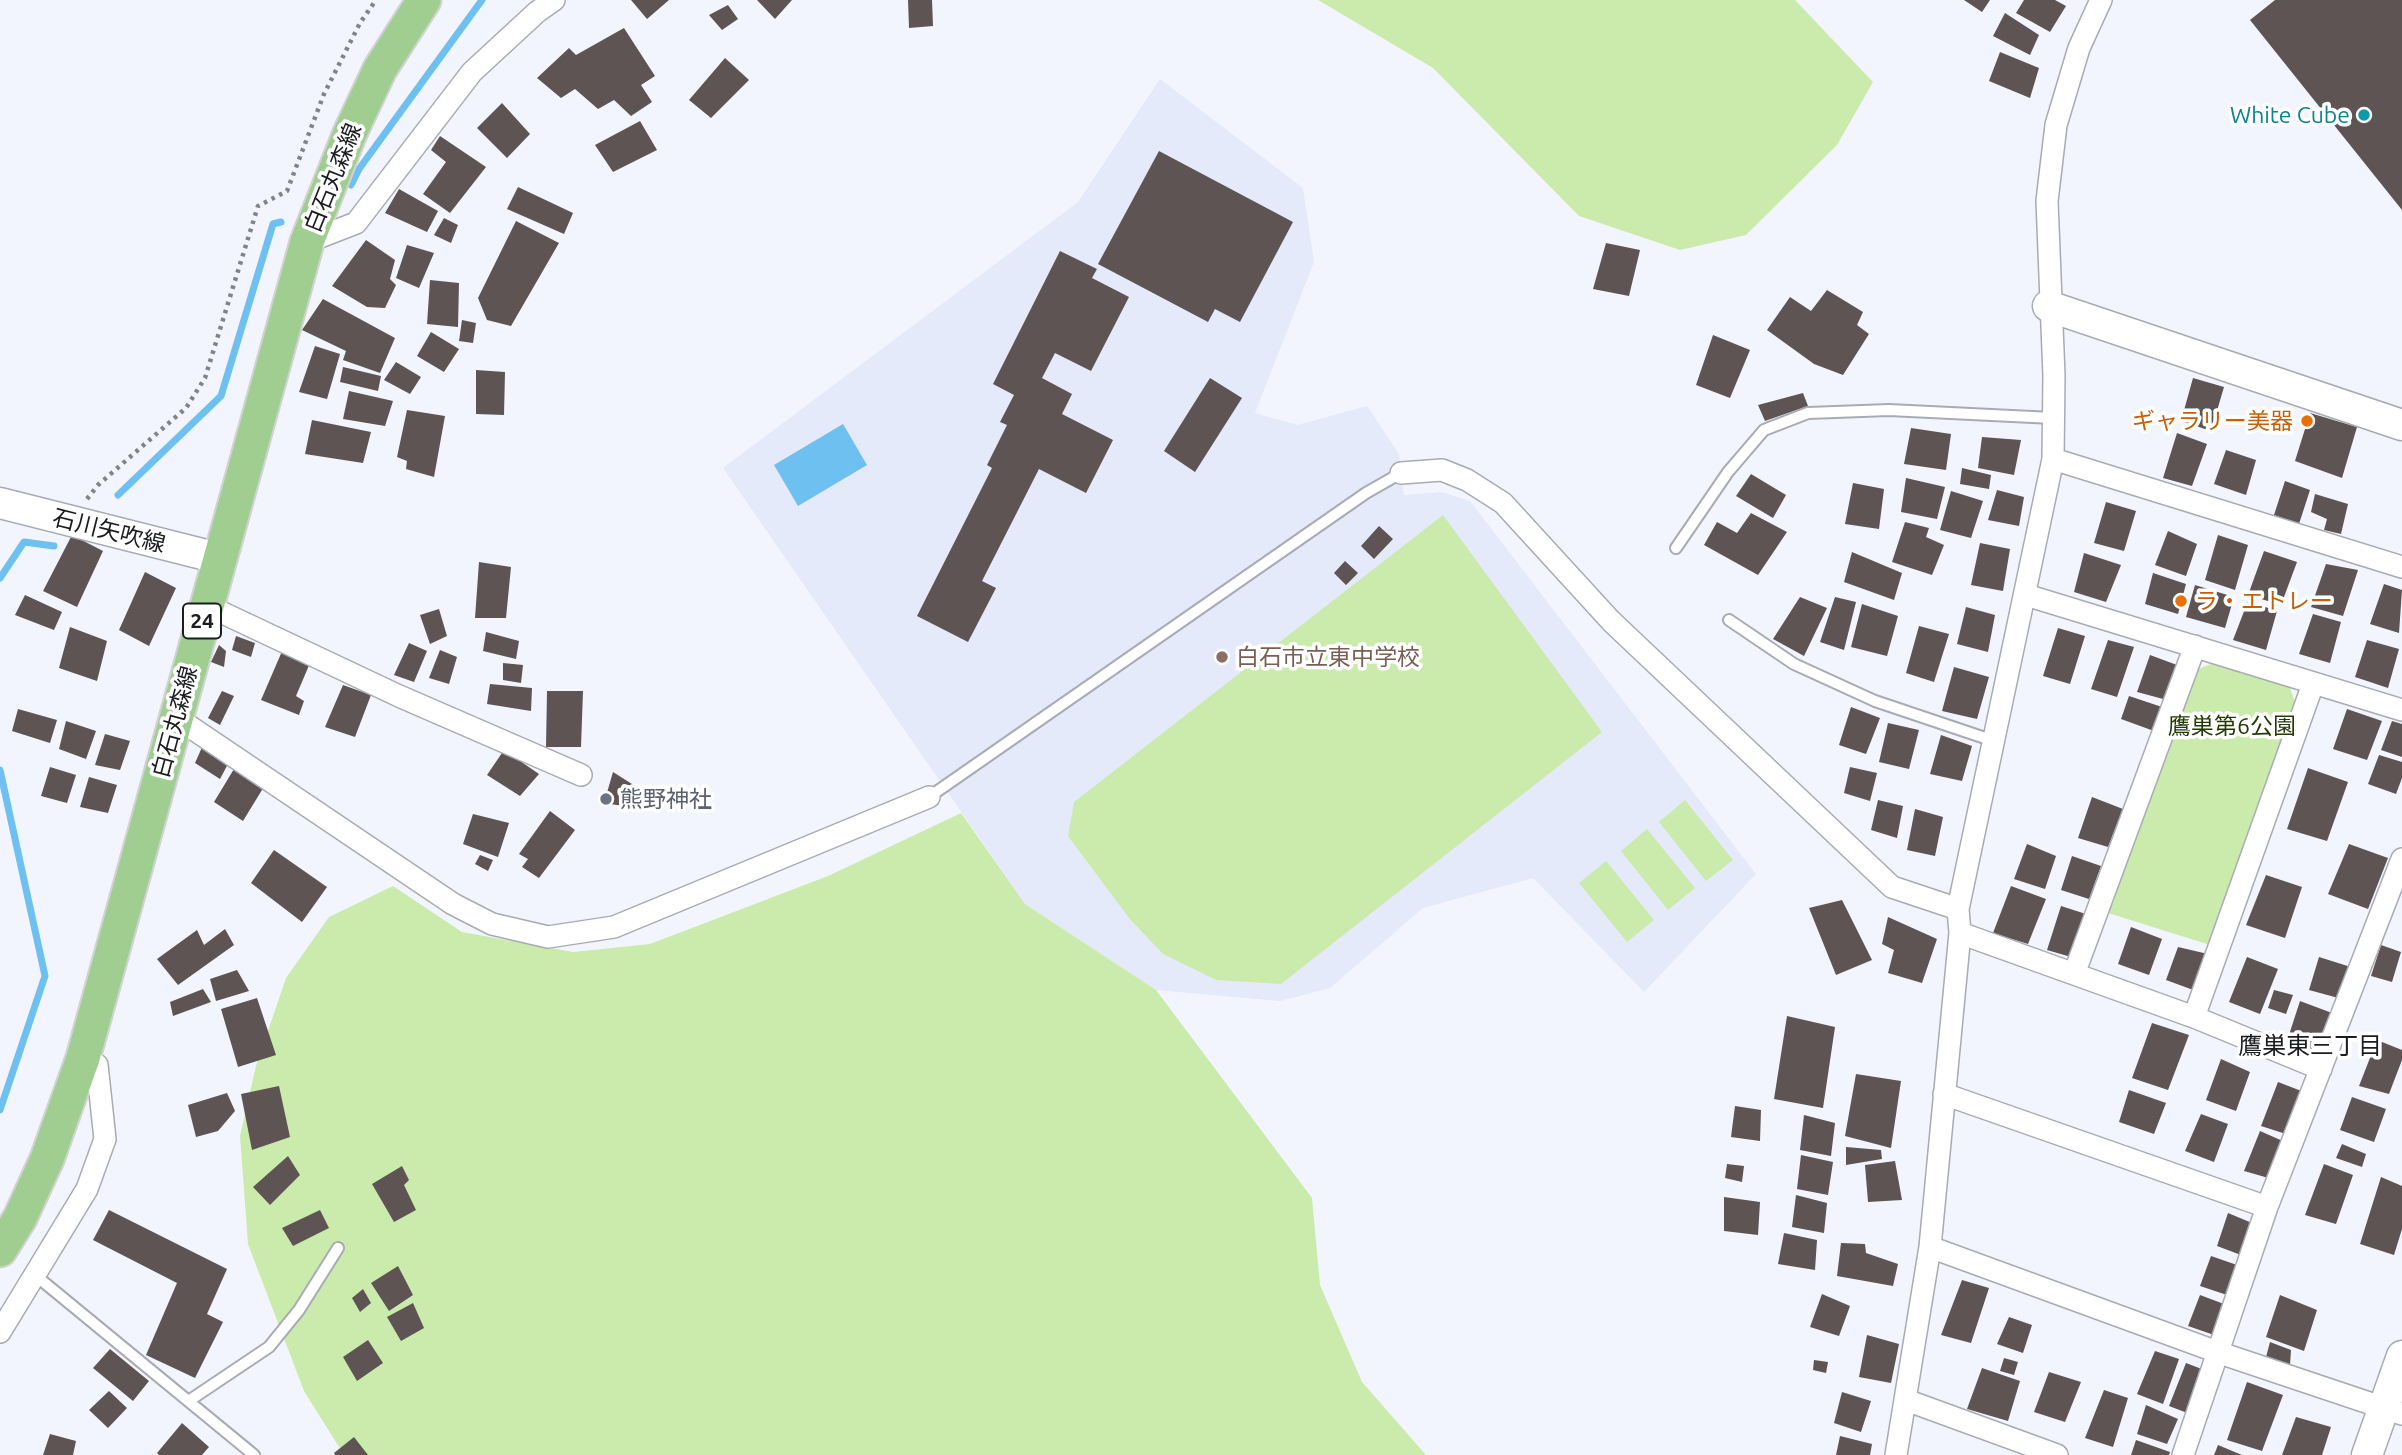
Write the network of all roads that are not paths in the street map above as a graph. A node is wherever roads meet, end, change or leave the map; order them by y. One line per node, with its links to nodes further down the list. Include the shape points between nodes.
1 (424, 0): 4 (main road, 白石丸森線 / 24, via 380,69)
2 (554, 0): 4 (street, via 472,72 356,223)
3 (2101, 0): 5 (street, via 2079,48 2056,125 2047,201)
4 (307, 242): 12 (main road, 白石丸森線 / 24)
5 (2049, 306): 6 (street); 7 (street)
6 (2053, 418): 8 (street); 11 (lane, via 1889,410 1808,413 1764,430 1728,472)
7 (2402, 425)
8 (2053, 459): 13 (street); 14 (street)
9 (1401, 473): 23 (lane); 26 (street, via 1442,470 1503,503 1611,621 1892,887)
10 (0, 503): 12 (street, 石川矢吹線)
11 (1676, 548)
12 (218, 558): 15 (main road, 白石丸森線 / 24)
13 (2402, 567)
14 (2026, 595): 17 (street); 21 (street)
15 (206, 605): 20 (main road, 白石丸森線 / 24); 22 (street)
16 (1729, 620): 21 (lane, via 1794,664 1875,701)
17 (2195, 646): 18 (street); 28 (street)
18 (2312, 684): 19 (street); 29 (street)
19 (2402, 710)
20 (177, 718): 23 (street, via 453,904 492,924 548,937 614,927); 30 (main road, 白石丸森線 / 24)
21 (1994, 741): 26 (street)
22 (580, 775)
23 (929, 797)
24 (2402, 859): 25 (street)
25 (2398, 887): 31 (street)
26 (1958, 908): 27 (street)
27 (1960, 933): 28 (street); 32 (street)
28 (2074, 974): 29 (street)
29 (2194, 1017): 31 (street)
30 (83, 1058): 36 (main road, 白石丸森線 / 24, via 47,1159); 37 (street, via 97,1065 105,1139 87,1189)
31 (2321, 1069): 33 (street)
32 (1944, 1094): 33 (street); 34 (street)
33 (2267, 1207): 39 (street)
34 (1930, 1247): 39 (street); 42 (street)
35 (338, 1248): 41 (lane, via 269,1347)
36 (0, 1250)
37 (35, 1275): 38 (street); 41 (lane)
38 (0, 1332)
39 (2220, 1353): 43 (street); 47 (street)
40 (2402, 1356): 43 (street)
41 (190, 1400): 44 (lane)
42 (1906, 1400): 45 (street); 46 (street)
43 (2393, 1411): 48 (street)
44 (254, 1455)
45 (1896, 1455)
46 (2057, 1455)
47 (2183, 1455)
48 (2367, 1455)

